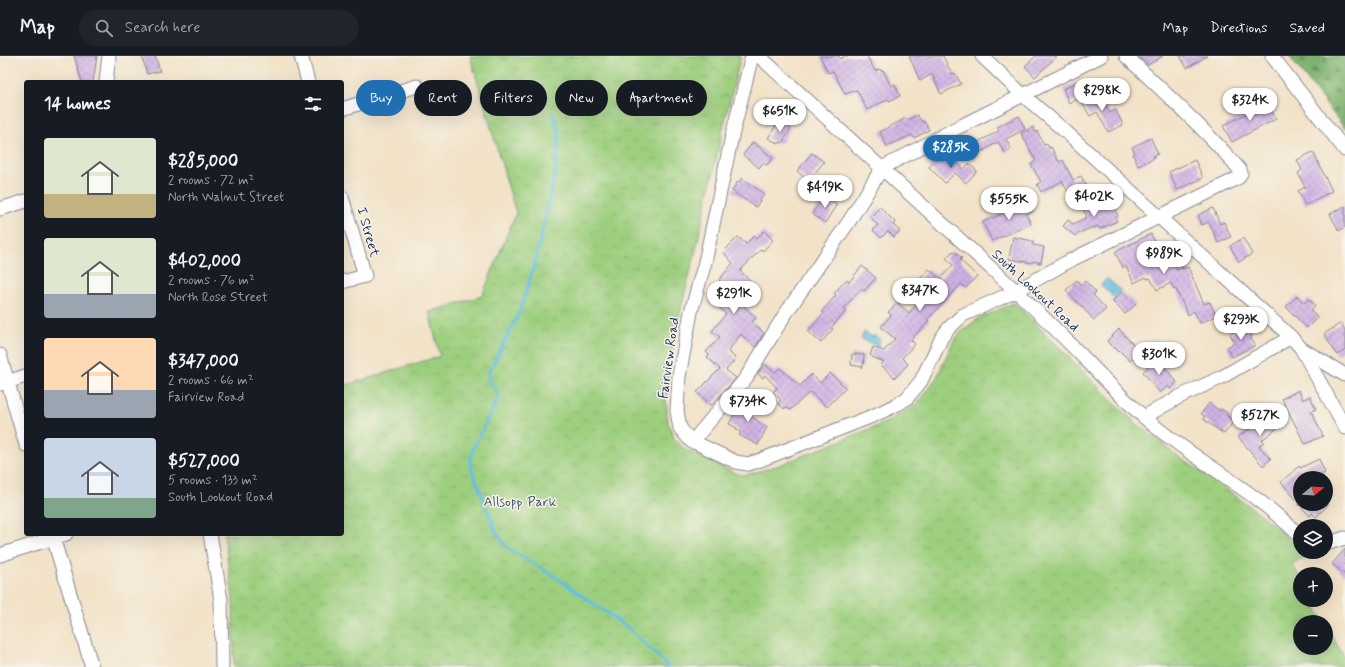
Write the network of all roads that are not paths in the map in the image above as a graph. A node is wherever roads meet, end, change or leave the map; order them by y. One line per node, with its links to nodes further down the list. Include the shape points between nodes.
1 (109, 56): 9 (street)
2 (301, 56): 10 (street)
3 (752, 56): 31 (street, Fairview Road, via 705,262 691,312 679,376 679,422 682,432)
4 (759, 56): 15 (street, South Lookout Road)
5 (982, 56): 12 (street)
6 (1101, 56): 12 (street)
7 (1126, 56): 19 (street, Fairview Road, via 1223,150 1241,174 1238,178)
8 (1272, 56): 14 (street)
9 (106, 80)
10 (307, 80)
11 (414, 87): 13 (street)
12 (1024, 96): 15 (street); 19 (street)
13 (344, 108)
14 (1345, 150)
15 (882, 168): 21 (street, South Lookout Road); 31 (street, via 746,378)
16 (24, 202): 18 (street)
17 (344, 203): 20 (street, I Street, via 365,276)
18 (0, 209)
19 (1158, 217): 21 (street, Fairview Road, via 1069,261); 22 (street)
20 (344, 281)
21 (1016, 291): 28 (street, South Lookout Road); 31 (street, Fairview Road, via 972,310 957,320 942,337 926,373 914,391 887,410 748,464 736,462)
22 (1291, 337): 23 (street); 28 (street, via 1250,362)
23 (1301, 348): 25 (street); 29 (street)
24 (0, 355): 27 (street)
25 (1345, 374)
26 (24, 377): 27 (street)
27 (4, 383): 30 (street)
28 (1144, 417): 32 (street, South Lookout Road, via 1265,505)
29 (1345, 428)
30 (24, 439)
31 (692, 442)
32 (1293, 530)
33 (53, 536): 37 (street); 38 (street)
34 (210, 536): 39 (street, via 221,600)
35 (1345, 538): 36 (street)
36 (1333, 542)
37 (0, 555)
38 (92, 667)
39 (222, 667)

